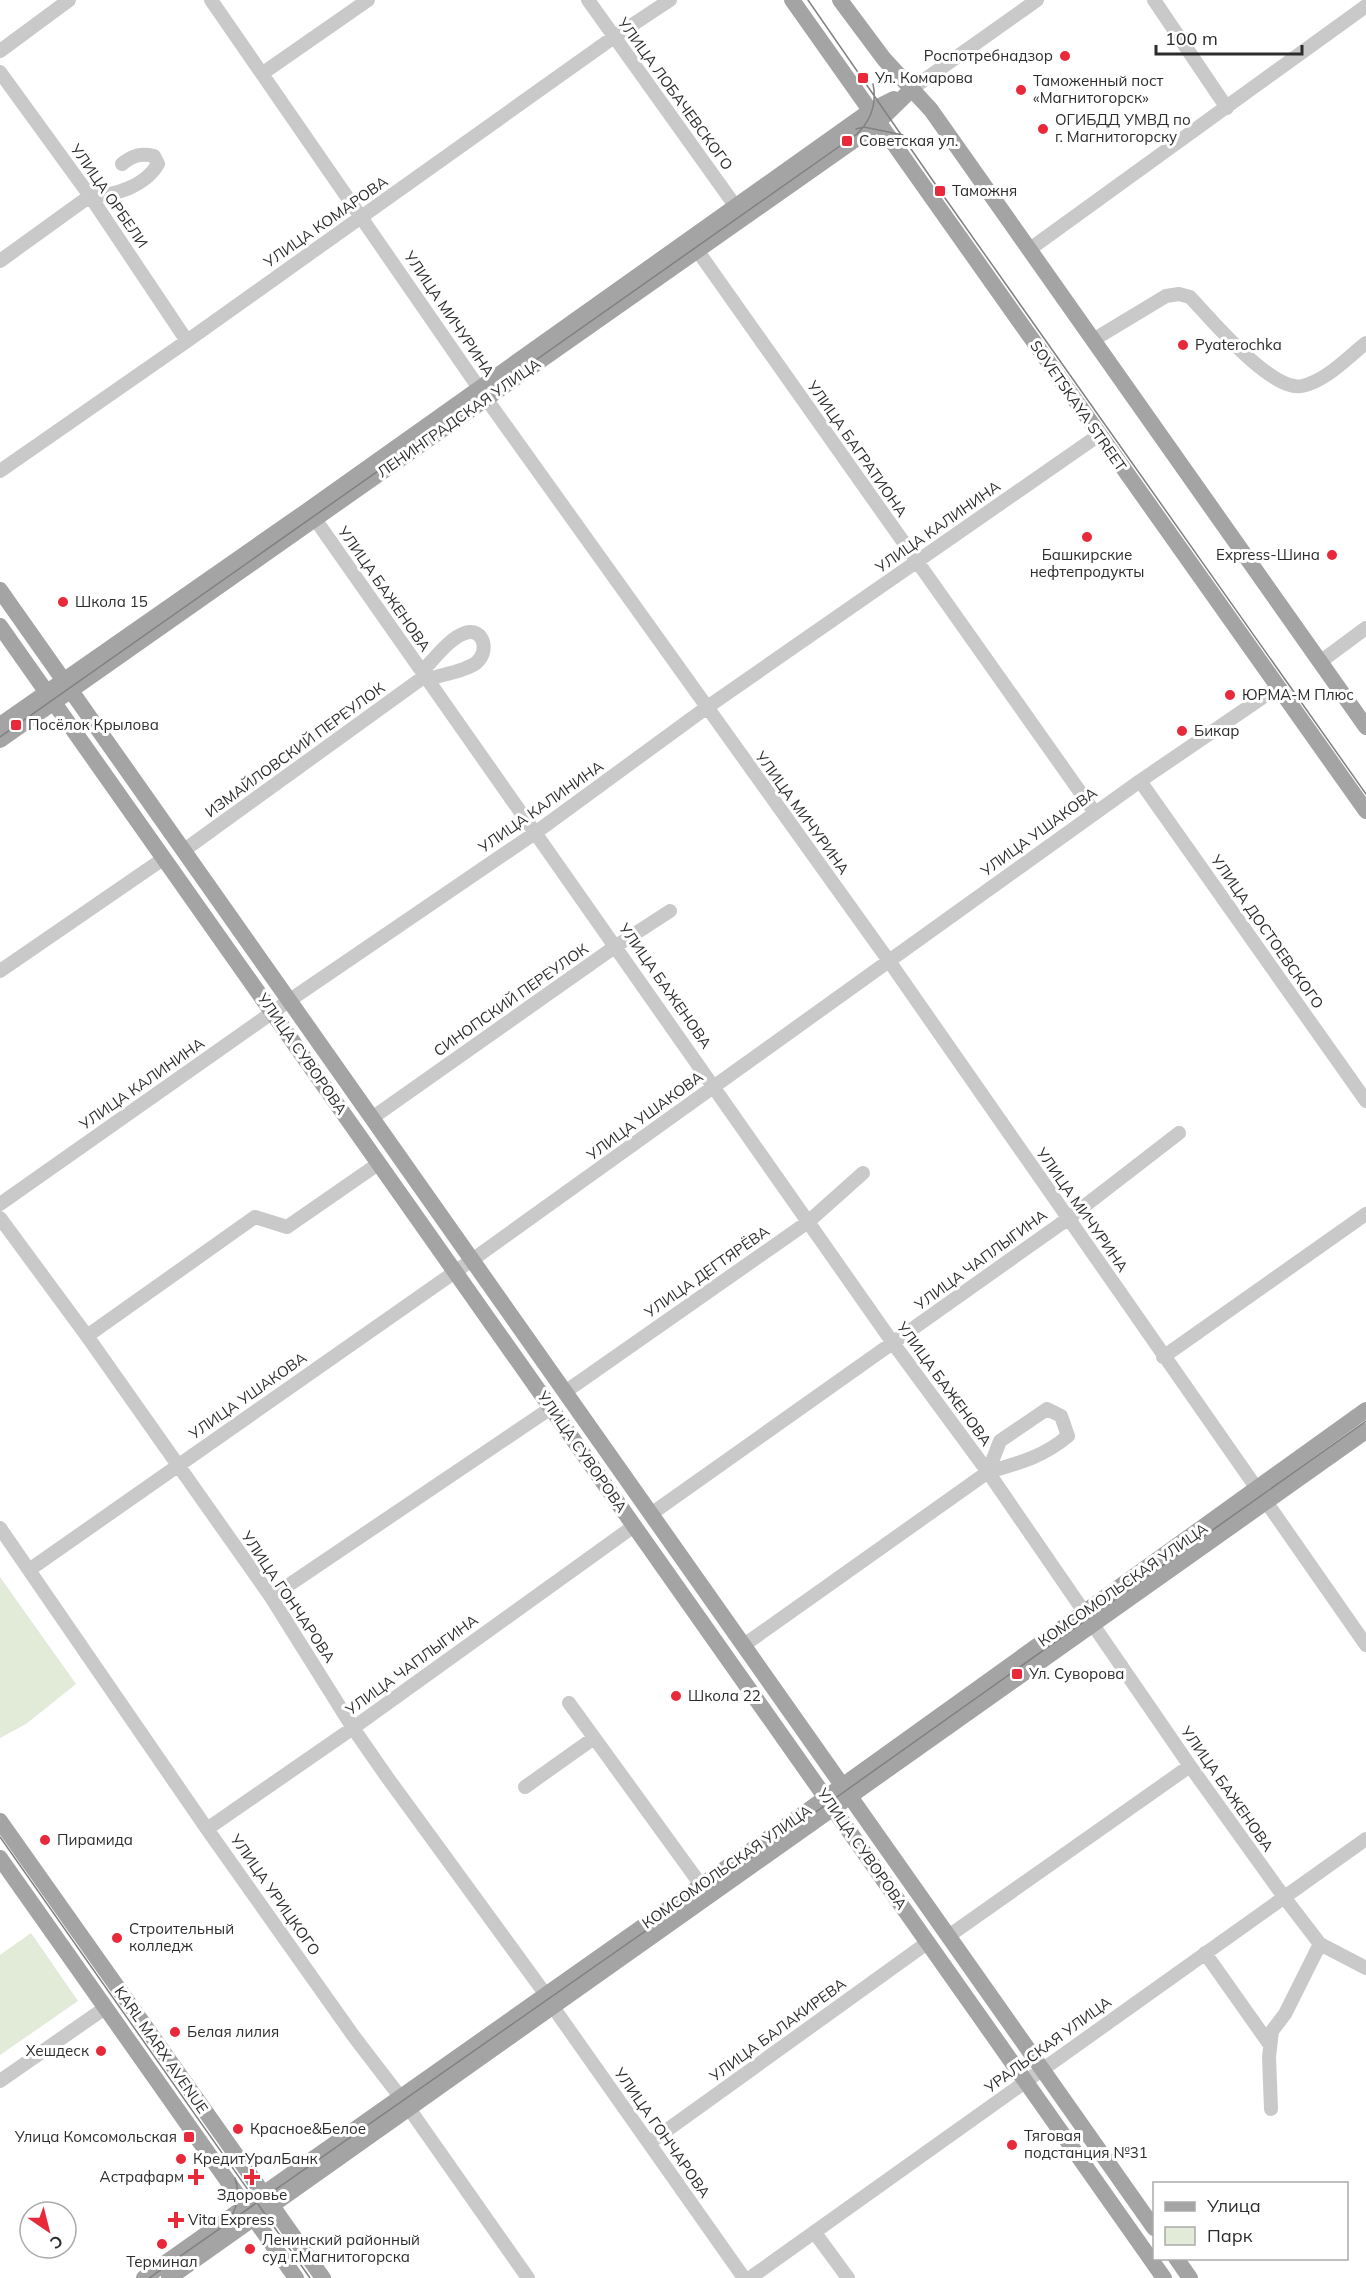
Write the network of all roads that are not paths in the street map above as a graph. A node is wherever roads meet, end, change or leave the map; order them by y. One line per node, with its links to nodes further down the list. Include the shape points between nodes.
1 (69, 0): 12 (street)
2 (211, 0): 14 (street, УЛИЦА МИЧУРИНА)
3 (368, 0): 14 (street)
4 (588, 0): 11 (street, УЛИЦА ЛОБАЧЕВСКОГО)
5 (670, 0): 11 (street, УЛИЦА КОМАРОВА)
6 (792, 0): 17 (main road, SOVETSKAYA STREET)
7 (840, 0): 15 (main road, via 884,59)
8 (1036, 0): 15 (street, ЛЕНИНГРАДСКАЯ УЛИЦА)
9 (1154, 0): 16 (street)
10 (1366, 6): 16 (street)
11 (614, 37): 20 (street, УЛИЦА ЛОБАЧЕВСКОГО); 21 (street, УЛИЦА КОМАРОВА)
12 (0, 51)
13 (0, 72): 19 (street, УЛИЦА ОРБЕЛИ)
14 (263, 73): 21 (street, УЛИЦА МИЧУРИНА)
15 (913, 88): 17 (main road, ЛЕНИНГРАДСКАЯ УЛИЦА); 22 (main road)
16 (1227, 108): 22 (street)
17 (874, 117): 20 (main road, ЛЕНИНГРАДСКАЯ УЛИЦА); 23 (main road, ЛЕНИНГРАДСКАЯ УЛИЦА); 29 (main road, SOVETSKAYA STREET)
18 (122, 164): 19 (street, via 142,153 154,156 158,164 152,174 137,183 109,196)
19 (90, 196): 24 (street); 26 (street, УЛИЦА ОРБЕЛИ)
20 (736, 207): 28 (main road, ЛЕНИНГРАДСКАЯ УЛИЦА)
21 (362, 217): 26 (street, УЛИЦА КОМАРОВА); 28 (street, УЛИЦА МИЧУРИНА)
22 (1030, 249): 25 (main road)
23 (697, 250): 28 (main road, ЛЕНИНГРАДСКАЯ УЛИЦА); 32 (street, УЛИЦА БАГРАТИОНА)
24 (0, 261)
25 (1094, 340): 27 (street, via 1166,296 1179,294 1190,297 1252,362 1277,381 1293,387 1323,377); 36 (main road)
26 (187, 341): 30 (street, УЛИЦА КОМАРОВА)
27 (1366, 343)
28 (483, 393): 31 (main road, ЛЕНИНГРАДСКАЯ УЛИЦА); 38 (main road, ЛЕНИНГРАДСКАЯ УЛИЦА); 41 (street, УЛИЦА МИЧУРИНА)
29 (1099, 435): 32 (street, УЛИЦА КАЛИНИНА); 39 (main road, SOVETSKAYA STREET)
30 (0, 471)
31 (315, 519): 37 (street, УЛИЦА БАЖЕНОВА); 38 (main road, ЛЕНИНГРАДСКАЯ УЛИЦА)
32 (917, 562): 41 (street, УЛИЦА КАЛИНИНА); 47 (street, УЛИЦА БАГРАТИОНА)
33 (0, 590): 38 (main road, УЛИЦА СУВОРОВА)
34 (0, 626): 40 (main road, УЛИЦА СУВОРОВА)
35 (1366, 628): 36 (street)
36 (1320, 662): 43 (main road)
37 (425, 676): 48 (street, УЛИЦА БАЖЕНОВА); 49 (street, ИЗМАЙЛОВСКИЙ ПЕРЕУЛОК)
38 (67, 686): 40 (main road, ЛЕНИНГРАДСКАЯ УЛИЦА); 49 (main road, УЛИЦА СУВОРОВА)
39 (1278, 687): 45 (street, УЛИЦА УШАКОВА); 46 (main road, SOVETSKAYA STREET)
40 (50, 697): 42 (main road, ЛЕНИНГРАДСКАЯ УЛИЦА); 44 (main road, ЛЕНИНГРАДСКАЯ УЛИЦА); 50 (main road, УЛИЦА СУВОРОВА)
41 (706, 708): 48 (street, УЛИЦА КАЛИНИНА); 53 (street, УЛИЦА МИЧУРИНА)
42 (0, 725)
43 (1366, 727)
44 (0, 740)
45 (1140, 781): 47 (street, УЛИЦА УШАКОВА); 58 (street, УЛИЦА ДОСТОЕВСКОГО)
46 (1366, 811)
47 (1095, 813): 53 (street, УЛИЦА УШАКОВА)
48 (535, 832): 52 (street, УЛИЦА БАЖЕНОВА); 55 (street, УЛИЦА КАЛИНИНА)
49 (183, 851): 55 (main road, УЛИЦА СУВОРОВА)
50 (163, 859): 54 (street); 56 (main road, УЛИЦА СУВОРОВА)
51 (670, 911): 52 (street, СИНОПСКИЙ ПЕРЕУЛОК)
52 (616, 946): 57 (street, УЛИЦА БАЖЕНОВА); 59 (street, СИНОПСКИЙ ПЕРЕУЛОК)
53 (889, 961): 57 (street, УЛИЦА УШАКОВА); 66 (street, УЛИЦА МИЧУРИНА)
54 (0, 971)
55 (290, 1000): 56 (street, УЛИЦА КАЛИНИНА); 59 (main road, УЛИЦА СУВОРОВА)
56 (273, 1012): 61 (main road, УЛИЦА СУВОРОВА); 63 (street, УЛИЦА КАЛИНИНА)
57 (714, 1086): 67 (street, УЛИЦА БАЖЕНОВА); 68 (street, УЛИЦА УШАКОВА)
58 (1366, 1101)
59 (372, 1118): 68 (main road, УЛИЦА СУВОРОВА)
60 (1179, 1133): 66 (street, УЛИЦА ЧАПЛЫГИНА)
61 (378, 1164): 69 (main road, УЛИЦА СУВОРОВА); 70 (street, via 287,1227 255,1217)
62 (863, 1173): 67 (street, УЛИЦА ДЕГТЯРЁВА)
63 (0, 1204)
64 (1366, 1214): 72 (street)
65 (0, 1218): 70 (street, УЛИЦА ГОНЧАРОВА)
66 (1069, 1218): 71 (street, УЛИЦА ЧАПЛЫГИНА); 72 (street, УЛИЦА МИЧУРИНА)
67 (808, 1222): 71 (street, УЛИЦА БАЖЕНОВА); 73 (street, УЛИЦА ДЕГТЯРЁВА)
68 (472, 1260): 69 (street, УЛИЦА УШАКОВА); 73 (main road, УЛИЦА СУВОРОВА)
69 (455, 1272): 74 (main road, УЛИЦА СУВОРОВА); 77 (street, УЛИЦА УШАКОВА)
70 (87, 1336): 77 (street, УЛИЦА ГОНЧАРОВА)
71 (893, 1343): 78 (street, УЛИЦА БАЖЕНОВА); 80 (street, УЛИЦА ЧАПЛЫГИНА)
72 (1163, 1357): 79 (street, УЛИЦА МИЧУРИНА)
73 (565, 1392): 80 (main road, УЛИЦА СУВОРОВА)
74 (550, 1408): 81 (main road, УЛИЦА СУВОРОВА); 84 (street)
75 (1366, 1410): 79 (main road, КОМСОМОЛЬСКАЯ УЛИЦА)
76 (1366, 1431): 79 (main road, КОМСОМОЛЬСКАЯ УЛИЦА)
77 (177, 1466): 83 (street, УЛИЦА УШАКОВА); 84 (street, УЛИЦА ГОНЧАРОВА)
78 (988, 1472): 78 (street, via 1050,1450 1068,1436 1061,1416 1047,1409 1000,1441); 85 (street, УЛИЦА БАЖЕНОВА); 86 (street)
79 (1263, 1495): 85 (main road, КОМСОМОЛЬСКАЯ УЛИЦА); 87 (street, УЛИЦА МИЧУРИНА)
80 (651, 1514): 86 (main road, УЛИЦА СУВОРОВА)
81 (634, 1526): 89 (street, УЛИЦА ЧАПЛЫГИНА); 94 (main road, УЛИЦА СУВОРОВА)
82 (0, 1528): 83 (street, УЛИЦА УРИЦКОГО)
83 (29, 1569): 96 (street, УЛИЦА УРИЦКОГО)
84 (271, 1597): 89 (street, УЛИЦА ГОНЧАРОВА)
85 (1089, 1618): 91 (street, УЛИЦА БАЖЕНОВА); 93 (main road, КОМСОМОЛЬСКАЯ УЛИЦА)
86 (744, 1645): 93 (main road, УЛИЦА СУВОРОВА)
87 (1366, 1645)
88 (569, 1703): 90 (street)
89 (353, 1728): 96 (street, УЛИЦА ЧАПЛЫГИНА); 106 (street, УЛИЦА ГОНЧАРОВА)
90 (594, 1738): 92 (street); 99 (street)
91 (1190, 1766): 100 (street, УЛИЦА БАЖЕНОВА); 101 (street)
92 (525, 1787)
93 (847, 1791): 94 (main road, КОМСОМОЛЬСКАЯ УЛИЦА); 101 (main road, УЛИЦА СУВОРОВА)
94 (829, 1803): 99 (main road, КОМСОМОЛЬСКАЯ УЛИЦА); 102 (main road, УЛИЦА СУВОРОВА); 106 (main road, КОМСОМОЛЬСКАЯ УЛИЦА)
95 (0, 1821): 115 (main road, KARL MARX AVENUE)
96 (207, 1829): 112 (street, УЛИЦА УРИЦКОГО)
97 (1366, 1839): 100 (street, УРАЛЬСКАЯ УЛИЦА)
98 (0, 1858): 107 (main road, KARL MARX AVENUE)
99 (701, 1885): 106 (main road, КОМСОМОЛЬСКАЯ УЛИЦА)
100 (1284, 1897): 103 (street, УЛИЦА БАЖЕНОВА); 104 (street, УРАЛЬСКАЯ УЛИЦА)
101 (950, 1935): 109 (main road, УЛИЦА СУВОРОВА)
102 (927, 1943): 110 (main road, УЛИЦА СУВОРОВА); 114 (street, УЛИЦА БАЛАКИРЕВА)
103 (1320, 1944): 105 (street, УЛИЦА БАЖЕНОВА); 108 (street, via 1286,2014 1272,2031)
104 (1205, 1953): 108 (street); 109 (street, УРАЛЬСКАЯ УЛИЦА)
105 (1366, 1968)
106 (549, 2001): 112 (main road, КОМСОМОЛЬСКАЯ УЛИЦА); 114 (street, УЛИЦА ГОНЧАРОВА)
107 (105, 2008): 111 (street); 116 (main road, KARL MARX AVENUE)
108 (1270, 2045): 113 (street)
109 (1042, 2068): 110 (street, УРАЛЬСКАЯ УЛИЦА); 117 (main road, УЛИЦА СУВОРОВА)
110 (1025, 2081): 118 (street, УРАЛЬСКАЯ УЛИЦА); 128 (main road, УЛИЦА СУВОРОВА)
111 (0, 2082)
112 (405, 2102): 115 (main road, КОМСОМОЛЬСКАЯ УЛИЦА); 124 (street, УЛИЦА УРИЦКОГО)
113 (1271, 2109)
114 (649, 2143): 125 (street, УЛИЦА ГОНЧАРОВА)
115 (267, 2199): 116 (main road, КОМСОМОЛЬСКАЯ УЛИЦА); 123 (main road, KARL MARX AVENUE)
116 (249, 2212): 120 (main road, КОМСОМОЛЬСКАЯ УЛИЦА); 121 (main road, КОМСОМОЛЬСКАЯ УЛИЦА); 122 (main road, KARL MARX AVENUE)
117 (1153, 2225)
118 (815, 2233): 126 (street, УРАЛЬСКАЯ УЛИЦА); 127 (street)
119 (1177, 2260): 129 (main road)
120 (144, 2278)
121 (169, 2278)
122 (296, 2278)
123 (323, 2278)
124 (528, 2278)
125 (744, 2278)
126 (750, 2278)
127 (848, 2278)
128 (1164, 2278)
129 (1190, 2278)

